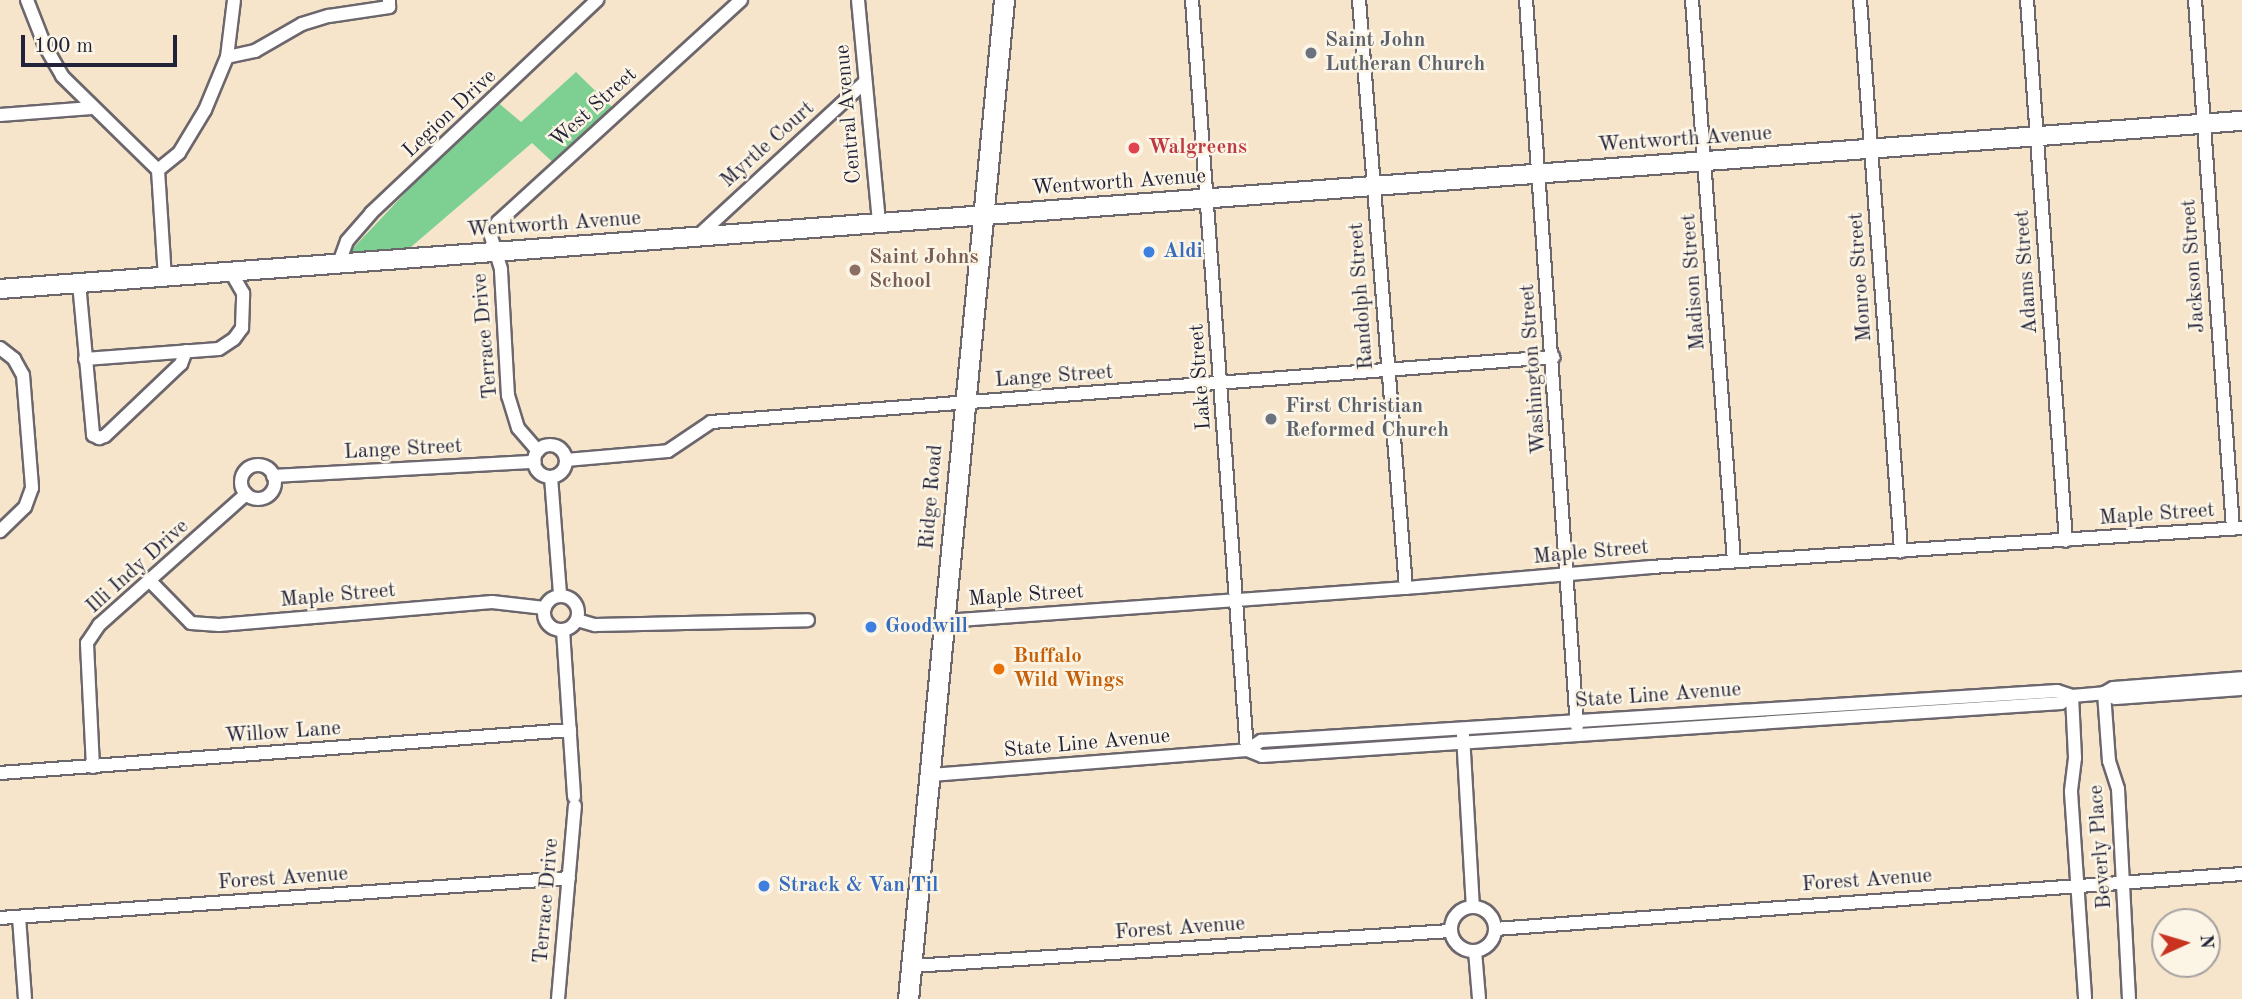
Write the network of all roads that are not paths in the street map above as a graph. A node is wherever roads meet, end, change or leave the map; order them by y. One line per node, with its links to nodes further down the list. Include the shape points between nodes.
1 (27, 0): 17 (street, via 62,76)
2 (234, 0): 15 (street)
3 (597, 0): 32 (street, Legion Drive, via 372,213 346,241)
4 (741, 0): 31 (street, West Street, via 498,222 490,233)
5 (858, 0): 16 (street, Central Avenue)
6 (1004, 0): 28 (main road, Ridge Road)
7 (1192, 0): 27 (street, Lake Street)
8 (1359, 0): 26 (street, Randolph Street)
9 (1526, 0): 25 (street, Washington Street)
10 (1692, 0): 23 (street, Madison Street)
11 (1860, 0): 22 (street, Monroe Street)
12 (2028, 0): 21 (street, Adams Street)
13 (2195, 0): 20 (street, Jackson Street)
14 (389, 3): 15 (street, via 302,24 255,51)
15 (227, 57): 24 (street, via 205,110 179,153)
16 (865, 82): 29 (street, Central Avenue); 30 (street, Myrtle Court)
17 (92, 108): 18 (street); 24 (street)
18 (0, 115)
19 (2242, 121): 20 (street, Wentworth Avenue)
20 (2203, 124): 21 (street, Wentworth Avenue); 51 (street, Jackson Street)
21 (2036, 136): 22 (street, Wentworth Avenue); 53 (street, Adams Street)
22 (1870, 149): 23 (street, Wentworth Avenue); 54 (street, Monroe Street)
23 (1704, 162): 25 (street, Wentworth Avenue); 55 (street, Madison Street)
24 (158, 170): 35 (street)
25 (1540, 174): 26 (street, Wentworth Avenue); 41 (street, Washington Street)
26 (1373, 187): 27 (street, Wentworth Avenue); 43 (street, Randolph Street)
27 (1208, 199): 28 (street, Wentworth Avenue); 44 (street, Lake Street)
28 (981, 217): 29 (street, Wentworth Avenue); 45 (main road, Ridge Road)
29 (879, 224): 30 (street, Wentworth Avenue)
30 (697, 237): 31 (street, Wentworth Avenue)
31 (495, 251): 32 (street, Wentworth Avenue); 46 (street, Terrace Drive, via 501,269 508,396 518,428)
32 (339, 263): 33 (street, Wentworth Avenue)
33 (251, 270): 34 (street, Wentworth Avenue); 38 (street)
34 (231, 272): 35 (street, Wentworth Avenue); 38 (street)
35 (165, 278): 36 (street, Wentworth Avenue)
36 (79, 283): 37 (street, Wentworth Avenue); 42 (street)
37 (0, 289)
38 (243, 293): 40 (street, via 242,328 234,339 219,349)
39 (0, 348): 52 (street, via 14,359 23,375 32,488 25,507)
40 (186, 351): 42 (street); 42 (street, via 181,365 99,438 93,435)
41 (1553, 357): 43 (street, Lange Street); 56 (street, Washington Street)
42 (85, 359)
43 (1386, 370): 44 (street, Lange Street); 58 (street, Randolph Street)
44 (1221, 383): 45 (street, Lange Street); 60 (street, Lake Street)
45 (963, 403): 47 (street, Lange Street, via 712,422 668,451); 64 (main road, Ridge Road)
46 (536, 456): 47 (street, via 552,446 562,451); 48 (street, Lange Street); 49 (street, via 538,471)
47 (566, 460): 49 (street, via 561,473)
48 (273, 476): 50 (street, via 274,487 268,495 258,499); 50 (street, via 266,468 250,468 241,482)
49 (551, 477): 59 (street)
50 (246, 494): 57 (street, Illi Indy Drive)
51 (2237, 529): 53 (street, Maple Street)
52 (0, 531)
53 (2066, 541): 54 (street, Maple Street)
54 (1900, 551): 55 (street, Maple Street)
55 (1734, 561): 56 (street, Maple Street)
56 (1567, 574): 58 (street, Maple Street); 71 (street, Washington Street)
57 (151, 582): 61 (street, Maple Street, via 191,623 219,625 492,602); 77 (street, Illi Indy Drive, via 99,625 87,643)
58 (1406, 588): 60 (street, Maple Street)
59 (560, 595): 61 (street, via 550,599); 62 (street, via 576,603)
60 (1237, 600): 64 (street, Maple Street); 76 (street, Lake Street)
61 (545, 608): 65 (street, via 548,624)
62 (577, 620): 63 (street, via 595,625); 65 (street)
63 (808, 620)
64 (944, 621): 79 (main road, Ridge Road)
65 (563, 630): 73 (street, Terrace Drive)
66 (2242, 678): 68 (street, State Line Avenue, via 2113,688)
67 (2242, 689): 68 (street, State Line Avenue, via 2115,698)
68 (2104, 693): 69 (street, State Line Avenue); 82 (street, Beverly Place, via 2109,761 2118,789)
69 (2072, 696): 70 (street, State Line Avenue, via 2061,703); 83 (street, Beverly Place)
70 (1808, 712): 71 (street, State Line Avenue); 74 (street, State Line Avenue)
71 (1577, 720): 72 (street, State Line Avenue); 74 (street, Washington Street)
72 (1463, 728): 75 (street); 76 (street, State Line Avenue, via 1261,741)
73 (570, 730): 77 (street, Willow Lane); 81 (street, Terrace Drive, via 574,802)
74 (1578, 734): 75 (street, State Line Avenue)
75 (1464, 742): 76 (street, State Line Avenue, via 1262,756); 84 (street)
76 (1247, 750): 79 (street, State Line Avenue)
77 (93, 767): 78 (street, Willow Lane)
78 (0, 773)
79 (931, 775): 90 (main road, Ridge Road)
80 (2242, 874): 82 (street, Forest Avenue)
81 (569, 878): 85 (street, Forest Avenue); 92 (street, Terrace Drive)
82 (2122, 881): 83 (street, Forest Avenue); 96 (street, Beverly Place)
83 (2076, 884): 87 (street, Forest Avenue); 95 (street, Beverly Place)
84 (1473, 907): 87 (street, via 1486,911); 88 (street, via 1455,917)
85 (19, 917): 86 (street, Forest Avenue); 91 (street)
86 (0, 918)
87 (1495, 929): 89 (street, via 1492,941)
88 (1451, 930): 89 (street, via 1459,946); 90 (street, Forest Avenue)
89 (1475, 951): 94 (street)
90 (912, 966): 93 (main road, Ridge Road)
91 (25, 999)
92 (558, 999)
93 (908, 999)
94 (1479, 999)
95 (2085, 999)
96 (2129, 999)

